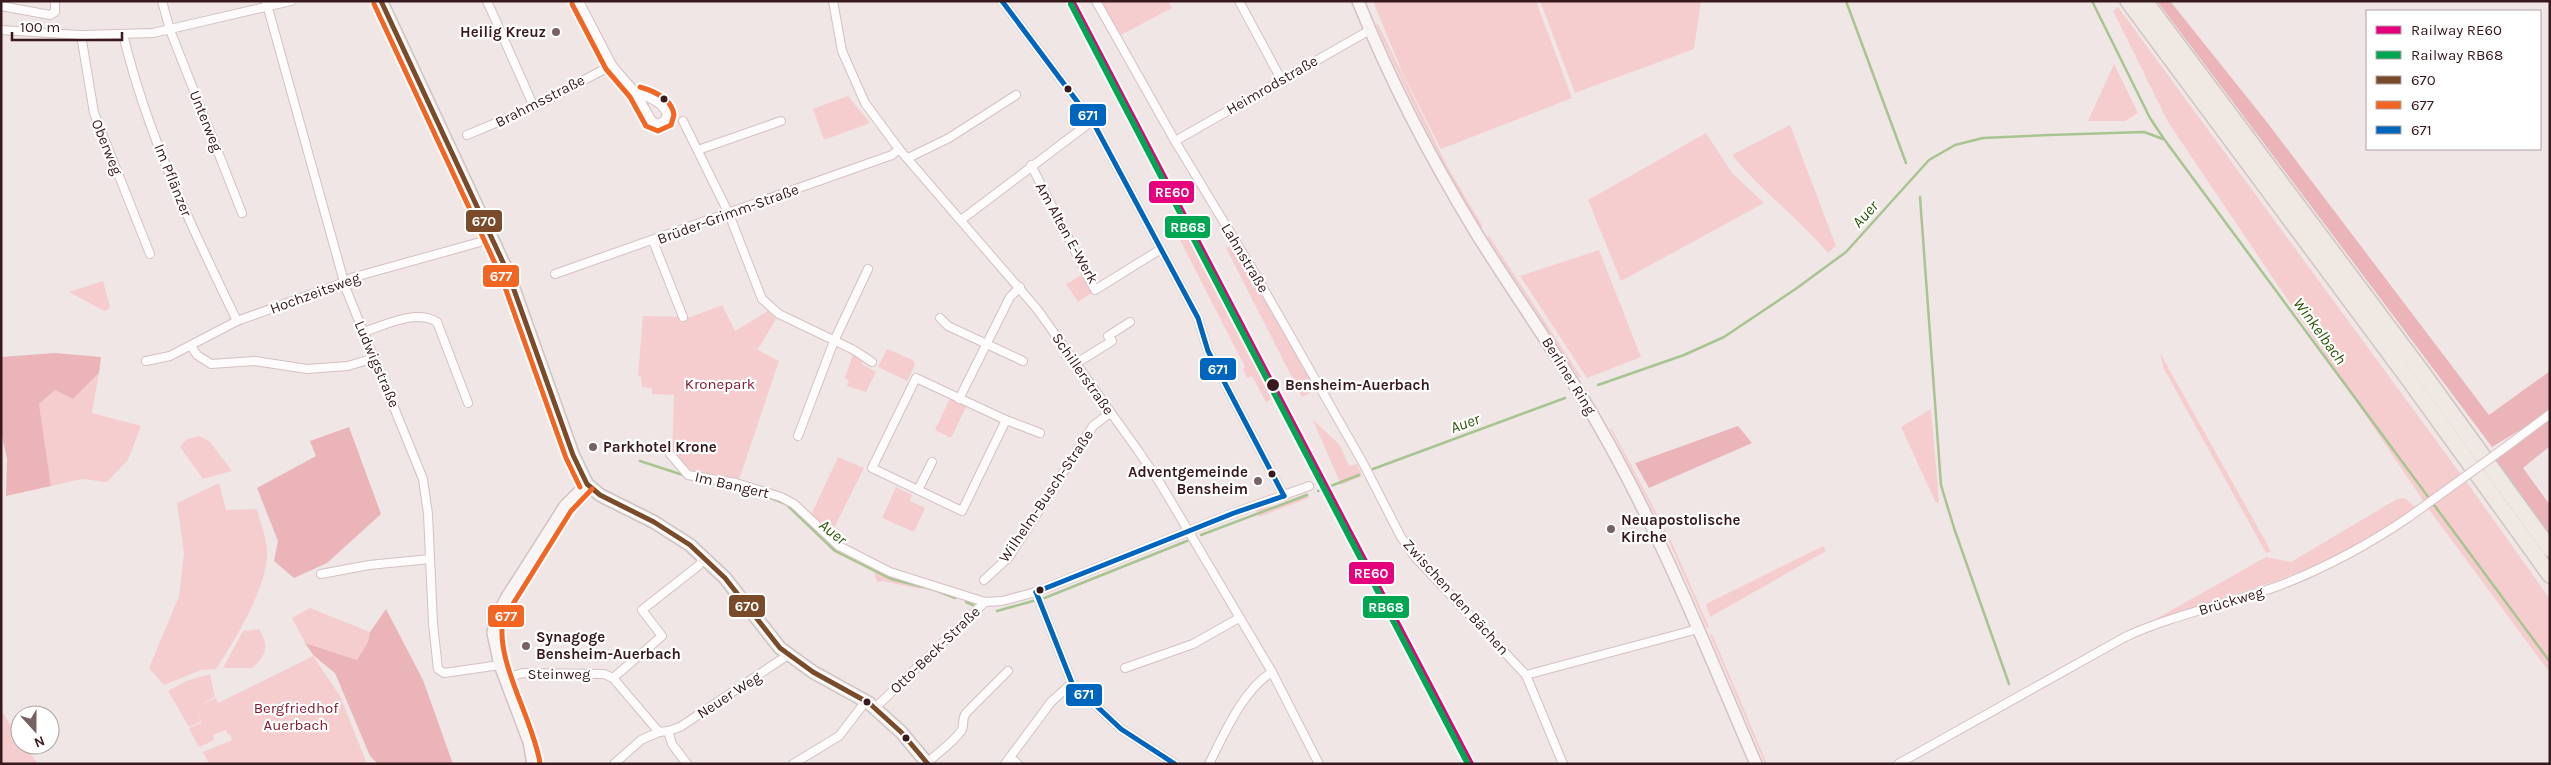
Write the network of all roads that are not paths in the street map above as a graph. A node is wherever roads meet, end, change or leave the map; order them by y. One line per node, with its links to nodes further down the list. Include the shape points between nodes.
1 (56, 1): 15 (street, via 55,12 50,15)
2 (162, 1): 17 (street, Unterweg)
3 (291, 1): 14 (street)
4 (381, 1): 38 (main road)
5 (487, 1): 25 (street)
6 (579, 1): 21 (street)
7 (832, 1): 31 (street, Schillerstraße, via 842,51 856,86)
8 (1002, 1): 28 (street)
9 (1096, 1): 30 (street, Lahnstraße)
10 (1239, 1): 22 (street)
11 (1358, 1): 18 (street, Berliner Ring)
12 (2128, 1): 78 (highway)
13 (2145, 1): 74 (highway)
14 (267, 4): 17 (street); 44 (street, Ludwigstraße)
15 (1, 6)
16 (1, 30): 20 (street)
17 (170, 30): 19 (street); 35 (street, Unterweg)
18 (1370, 30): 22 (street, Heimrodstraße); 83 (street, Berliner Ring, via 1396,87 1454,195 1600,426 1651,524)
19 (123, 34): 20 (street); 48 (street, Im Pflänzer, via 141,99 179,198)
20 (81, 35): 41 (street, Oberweg, via 94,113)
21 (612, 65): 23 (street); 25 (street, Brahmsstraße)
22 (1281, 79): 30 (street, Heimrodstraße)
23 (636, 93)
24 (1016, 94): 33 (street, via 949,138)
25 (534, 107): 29 (street, Brahmsstraße)
26 (781, 120): 32 (street)
27 (683, 121): 32 (street)
28 (1092, 121): 34 (street); 40 (street)
29 (468, 135)
30 (1175, 141): 68 (street, Lahnstraße)
31 (899, 149): 33 (street, Schillerstraße); 36 (street, Brüder-Grimm-Straße, via 892,155)
32 (698, 150): 36 (street)
33 (908, 158): 37 (street, Schillerstraße)
34 (1031, 166): 37 (street); 40 (street, Am Alten E-Werk, via 1095,290)
35 (242, 213)
36 (729, 214): 39 (street, Brüder-Grimm-Straße); 51 (street, via 762,299 779,314)
37 (961, 220): 45 (street, Schillerstraße)
38 (491, 239): 44 (street, Hochzeitsweg); 69 (main road, via 514,287 573,455)
39 (653, 241): 43 (street, Brüder-Grimm-Straße); 46 (street)
40 (1161, 249): 72 (street, via 1198,318 1208,351 1224,384)
41 (150, 254)
42 (868, 268): 51 (street)
43 (556, 274)
44 (344, 281): 48 (street, Hochzeitsweg); 50 (street, Ludwigstraße)
45 (1020, 287): 52 (street, via 1010,297); 58 (street, Schillerstraße)
46 (683, 317)
47 (940, 318): 52 (street, via 948,326)
48 (237, 321): 53 (street, Hochzeitsweg)
49 (1130, 322): 58 (street, via 1108,336 1112,341)
50 (363, 332): 54 (street, Ludwigstraße); 60 (street, via 416,316 438,322)
51 (834, 341): 57 (street); 65 (street)
52 (986, 344): 55 (street); 59 (street)
53 (191, 346): 54 (street, via 197,355 211,364 255,362 308,369 348,366); 56 (street, Hochzeitsweg, via 160,360)
54 (374, 358): 76 (street, Ludwigstraße, via 423,479)
55 (1023, 360)
56 (146, 361)
57 (872, 362)
58 (1075, 364): 61 (street, Schillerstraße)
59 (959, 399): 63 (street); 71 (street, via 916,378 872,468)
60 (468, 403)
61 (1110, 413): 73 (street, Schillerstraße, via 1160,483); 79 (street, Wilhelm-Busch-Straße, via 1093,426 1009,557)
62 (2550, 414): 108 (street, Brückweg, bridge, via 2409,517 2335,562 2280,585 2146,627 2124,637)
63 (1006, 420): 64 (street); 71 (street, via 962,511)
64 (1040, 433)
65 (798, 436)
66 (670, 454): 81 (street, Im Bangert, via 688,475 736,483 781,497 794,504 839,546 890,572)
67 (932, 462): 71 (street)
68 (1364, 466): 89 (street, Zwischen den Bächen, via 1401,537 1416,557)
69 (587, 484): 75 (main road, via 606,498 674,533); 85 (street, via 565,506 496,617 493,633)
70 (1309, 486): 72 (street, Otto-Beck-Straße)
71 (918, 490)
72 (1284, 496): 73 (street, Otto-Beck-Straße)
73 (1188, 532): 80 (street, Otto-Beck-Straße); 82 (street, Schillerstraße)
74 (2550, 549)
75 (705, 558): 84 (main road); 91 (street, via 642,610 662,636)
76 (430, 559): 77 (street); 85 (street, Ludwigstraße, via 439,671)
77 (321, 574)
78 (2550, 575)
79 (984, 580)
80 (1036, 592): 81 (street, Otto-Beck-Straße); 92 (street)
81 (985, 602): 93 (street, Otto-Beck-Straße)
82 (1239, 618): 86 (street, via 1193,644); 88 (street, Schillerstraße)
83 (1698, 629): 89 (street); 107 (street, Berliner Ring)
84 (788, 655): 93 (main road); 95 (street, Neuer Weg)
85 (500, 666): 90 (street)
86 (1125, 668)
87 (1008, 671): 97 (street, via 966,713 962,731)
88 (1272, 672): 104 (street, via 1263,678 1229,722); 105 (street, Schillerstraße)
89 (1526, 675): 106 (street, Zwischen den Bächen)
90 (505, 678): 91 (street, Steinweg, via 523,673 604,674); 98 (street)
91 (613, 678): 94 (street)
92 (1072, 684): 96 (street, via 1051,702); 103 (street, via 1121,729)
93 (871, 704): 97 (main road); 101 (street, Otto-Beck-Straße, via 839,736)
94 (659, 732): 95 (street); 99 (street, via 641,740)
95 (668, 732): 100 (street, via 672,744)
96 (1007, 760): 102 (street)
97 (927, 763)
98 (533, 764)
99 (614, 764)
100 (687, 764)
101 (793, 764)
102 (1018, 764)
103 (1175, 764)
104 (1209, 764)
105 (1319, 764)
106 (1563, 764)
107 (1756, 764)
108 (1898, 764)

